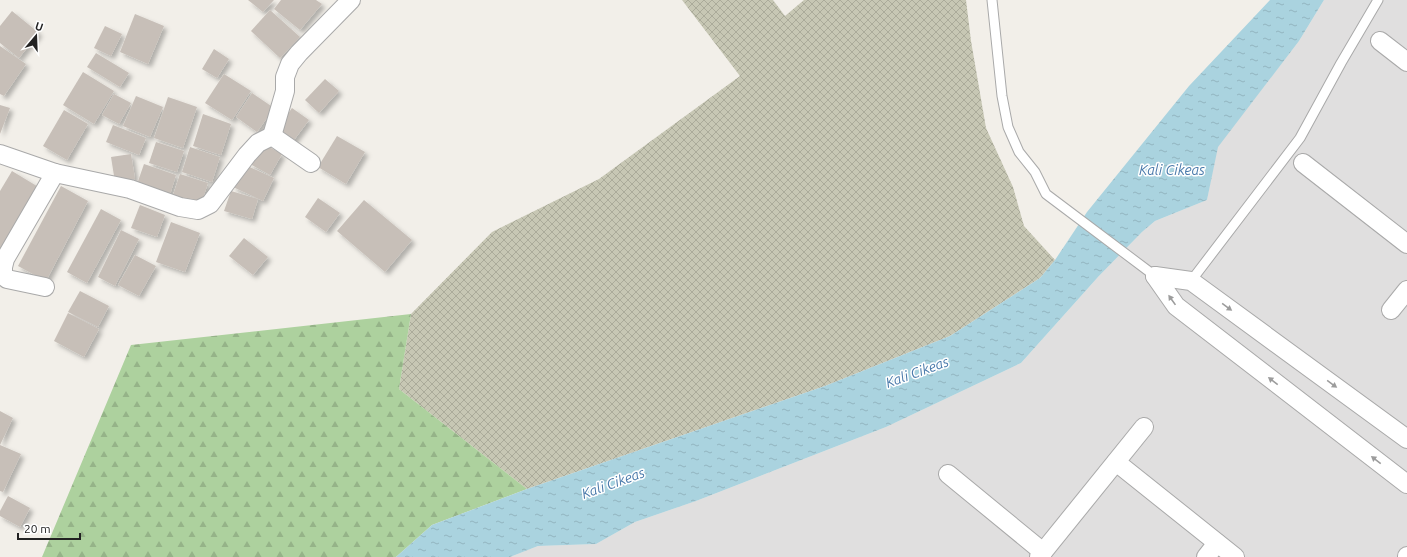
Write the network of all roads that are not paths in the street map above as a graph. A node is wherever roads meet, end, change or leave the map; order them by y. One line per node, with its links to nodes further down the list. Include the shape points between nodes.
1 (352, 0): 6 (street, via 290,64)
2 (992, 0): 12 (lane, via 1002,96 1008,127 1019,152 1035,172 1046,194)
3 (1378, 0): 13 (lane, via 1300,138)
4 (1380, 41): 5 (street)
5 (1407, 62)
6 (272, 136): 8 (street); 10 (street, via 258,143 246,155 210,204 198,210 180,207 130,189)
7 (0, 154): 10 (street)
8 (311, 163)
9 (1303, 163): 11 (street)
10 (55, 173): 14 (street, via 5,259 3,267 3,275 8,279)
11 (1407, 244)
12 (1150, 272): 13 (street); 21 (street, one-way to 12, via 1176,306)
13 (1191, 281): 18 (street, one-way to 18)
14 (45, 287)
15 (1407, 290): 16 (street)
16 (1391, 310)
17 (1144, 427): 19 (street)
18 (1407, 439)
19 (1116, 462): 22 (street); 23 (street)
20 (948, 474): 23 (street)
21 (1407, 484)
22 (1217, 543): 24 (street); 25 (street)
23 (1041, 554)
24 (1206, 557)
25 (1234, 557)

